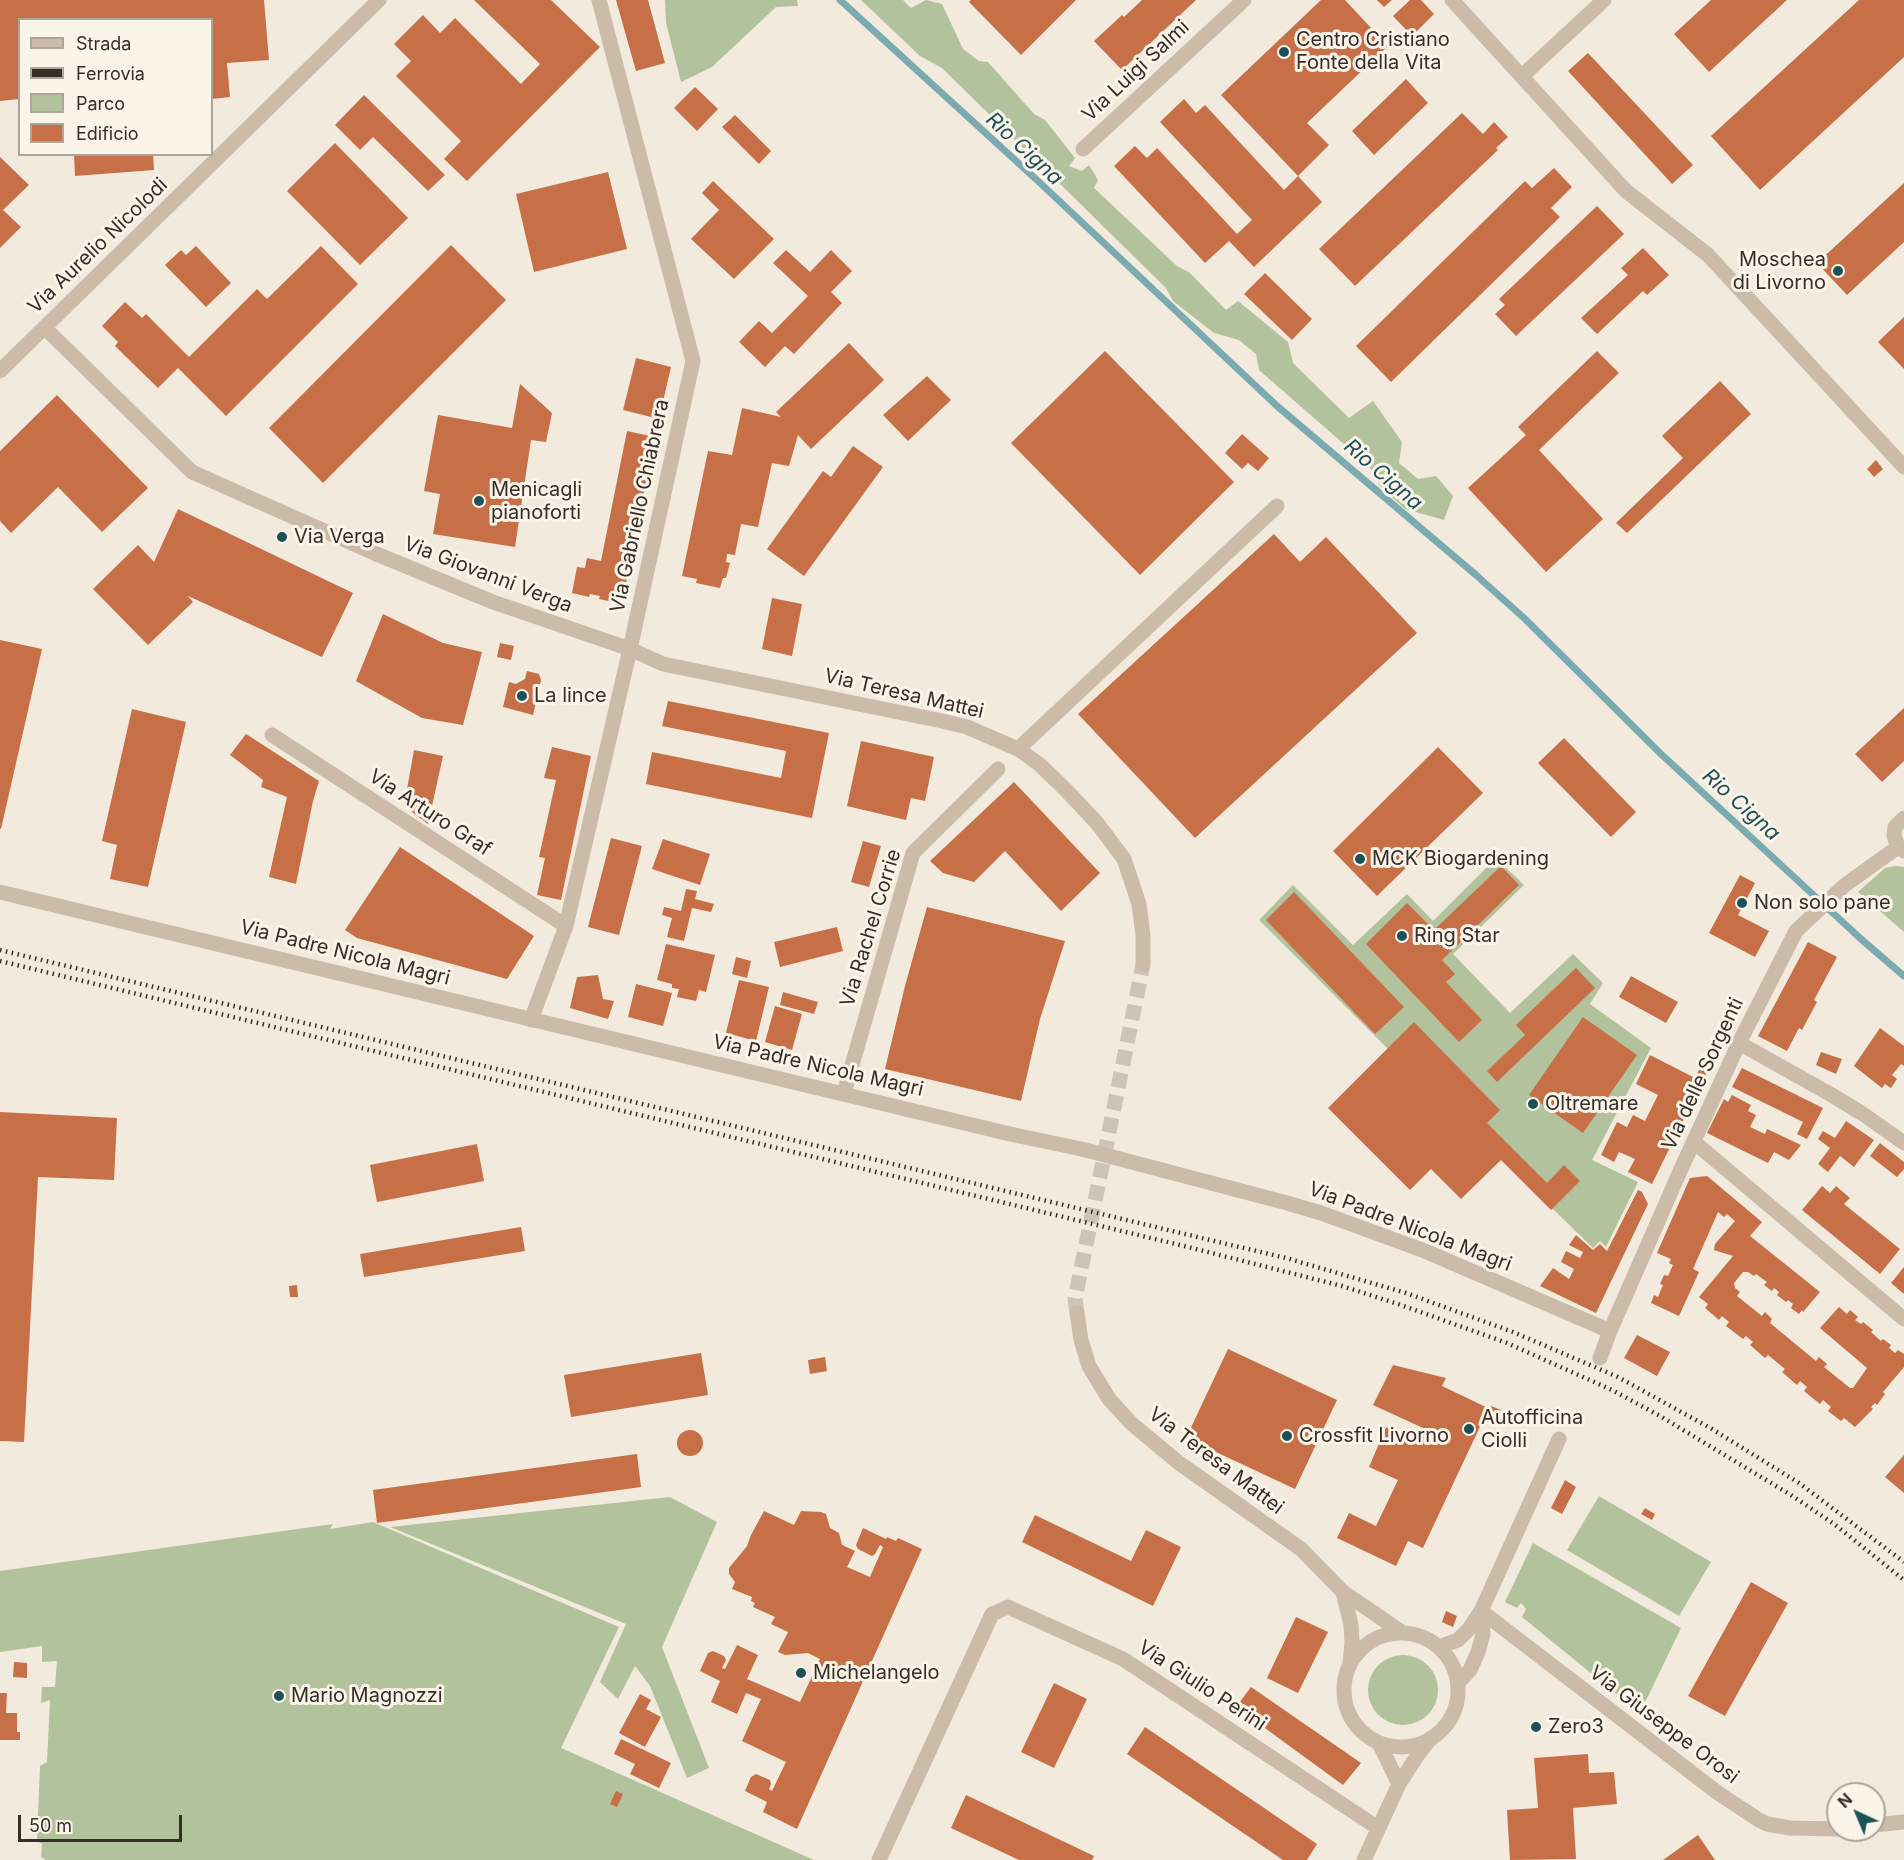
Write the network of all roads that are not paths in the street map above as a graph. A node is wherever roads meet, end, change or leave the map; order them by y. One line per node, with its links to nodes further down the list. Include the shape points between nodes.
1 (379, 0): 8 (street, Via Aurelio Nicolodi)
2 (599, 0): 12 (street, Via Gabriello Chiabrera, via 693,361)
3 (1244, 0): 7 (street, Via Luigi Salmi)
4 (1452, 0): 6 (street)
5 (1604, 0): 6 (street)
6 (1522, 76): 10 (street, via 1626,191 1708,255)
7 (1083, 148)
8 (45, 328): 9 (street, Via Aurelio Nicolodi); 12 (street, Via Giovanni Verga, via 192,472 482,597)
9 (0, 371)
10 (1904, 467)
11 (1277, 506): 14 (street)
12 (630, 649): 14 (street, Via Teresa Mattei, via 663,664 958,725); 19 (street, Via Gabriello Chiabrera)
13 (272, 735): 19 (street, Via Arturo Graf)
14 (1018, 749): 20 (street, Via Teresa Mattei, via 1066,790 1124,860 1139,904)
15 (998, 769): 23 (street, Via Rachel Corrie, via 913,853)
16 (1904, 818): 17 (street, via 1894,832)
17 (1901, 849): 22 (street, Via delle Sorgenti, via 1845,885 1804,923 1790,942)
18 (0, 892): 21 (street, Via Padre Nicola Magri)
19 (566, 926): 21 (street, Via Gabriello Chiabrera)
20 (1143, 965)
21 (531, 1020): 23 (street, Via Padre Nicola Magri)
22 (1739, 1044): 24 (street, Via delle Sorgenti); 25 (street, via 1847,1104)
23 (844, 1093): 28 (street, Via Padre Nicola Magri, via 1105,1155 1321,1213 1425,1251)
24 (1694, 1142): 27 (street); 28 (street, Via delle Sorgenti)
25 (1904, 1143)
26 (1077, 1313): 31 (street, Via Teresa Mattei, via 1089,1366 1124,1415 1179,1463 1301,1549)
27 (1904, 1319)
28 (1610, 1331): 29 (street, Via delle Sorgenti)
29 (1600, 1358)
30 (1559, 1439): 32 (street)
31 (1343, 1592): 33 (street, Via Teresa Mattei); 35 (street, via 1351,1625)
32 (1481, 1611): 34 (street, via 1458,1640); 36 (street, via 1483,1634 1478,1652 1470,1670); 43 (street, Via Giuseppe Orosi, via 1718,1793 1759,1820 1790,1828)
33 (1404, 1633): 34 (street, via 1429,1639); 35 (street, via 1385,1635 1367,1644)
34 (1439, 1647): 36 (street, via 1452,1662)
35 (1350, 1666): 38 (street, via 1344,1685 1346,1707 1357,1727)
36 (1458, 1683): 37 (street, via 1454,1715)
37 (1431, 1738): 38 (street, via 1408,1746); 39 (street)
38 (1379, 1743): 39 (street)
39 (1399, 1784): 42 (street)
40 (1904, 1822): 41 (street)
41 (1886, 1824)
42 (1378, 1828): 44 (street, Via Giulio Perini, via 1123,1659 1008,1607 992,1614); 45 (street)
43 (1826, 1829)
44 (879, 1860)
45 (1364, 1860)

